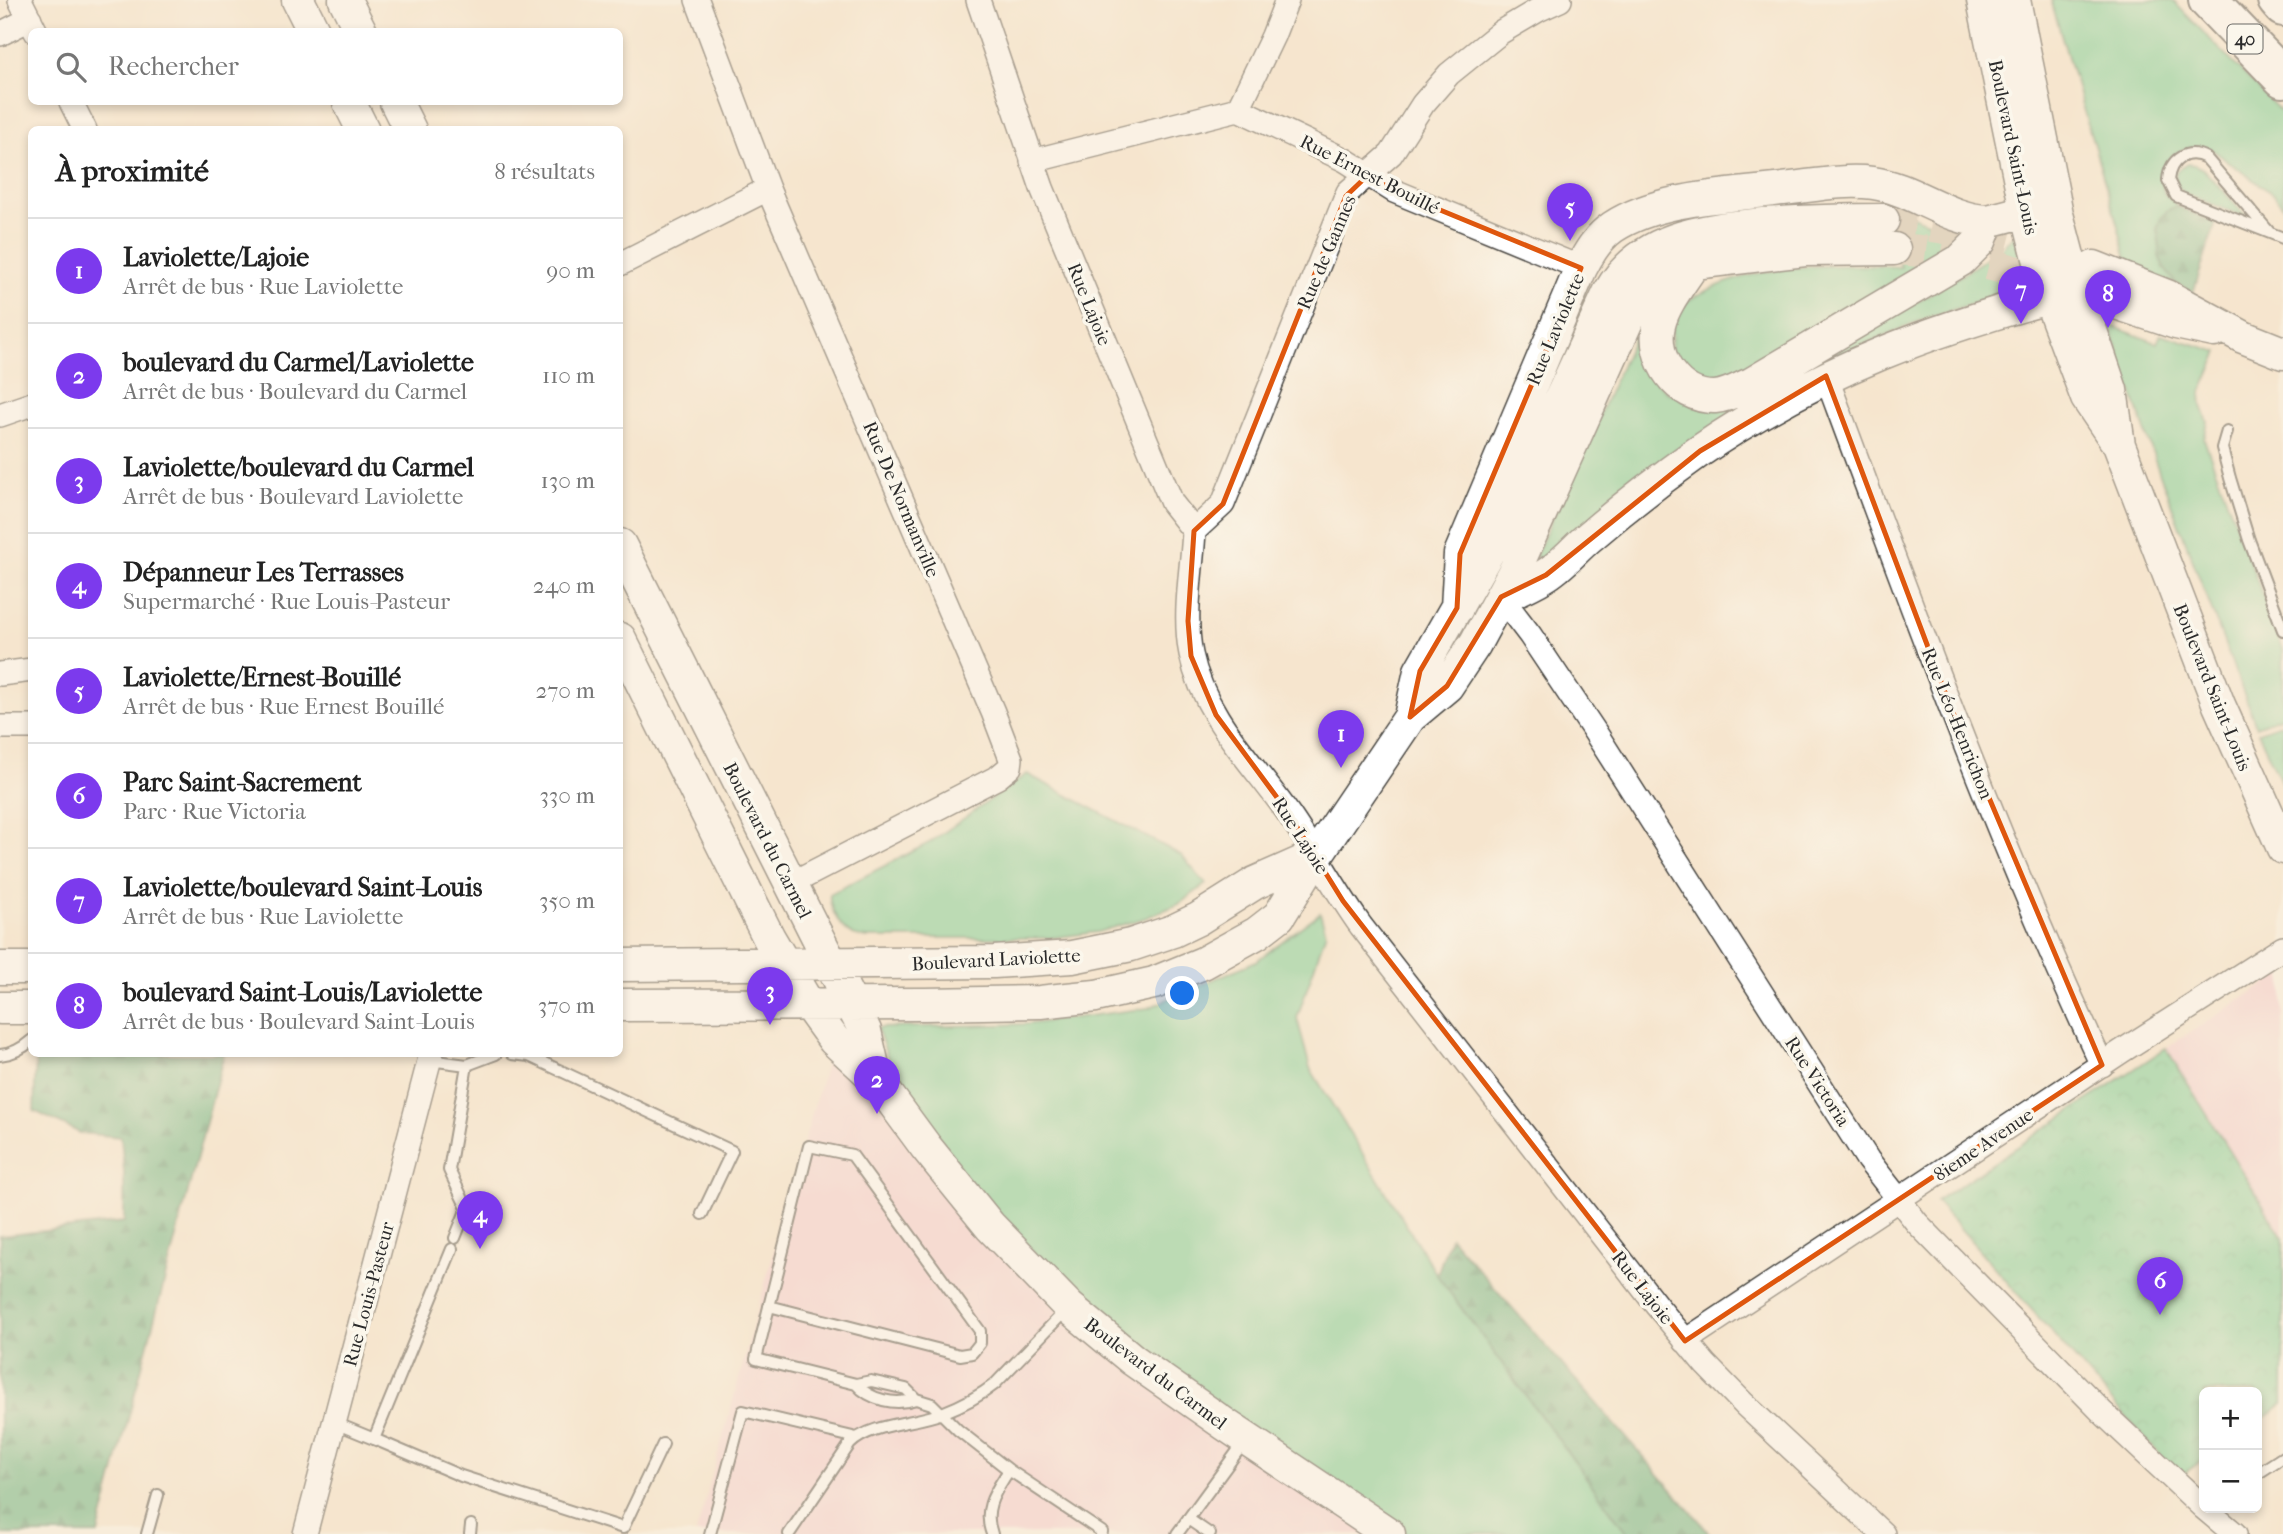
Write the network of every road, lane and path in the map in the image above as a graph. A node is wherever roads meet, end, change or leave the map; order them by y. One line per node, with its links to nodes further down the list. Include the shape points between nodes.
1 (298, 0): 13 (street)
2 (345, 0): 14 (street)
3 (697, 0): 26 (street, Rue De Normanville)
4 (978, 0): 24 (street, Rue Lajoie)
5 (1287, 0): 20 (street)
6 (1560, 0): 25 (street, Rue de Gannes, via 1501,32 1449,74 1417,112 1391,154)
7 (1983, 0): 27 (street, Boulevard Saint-Louis)
8 (2014, 0): 27 (street, Boulevard Saint-Louis)
9 (2208, 0): 16 (highway, 40)
10 (2277, 0): 11 (highway, 40)
11 (2283, 7)
12 (29, 17): 15 (street)
13 (312, 28)
14 (359, 28)
15 (0, 34)
16 (2283, 78)
17 (72, 105): 21 (street)
18 (350, 105): 22 (street)
19 (398, 105): 23 (street)
20 (1238, 109): 24 (street); 25 (street, Rue Ernest Bouillé)
21 (83, 126)
22 (361, 126)
23 (408, 126)
24 (1032, 162): 42 (street, Rue Lajoie, via 1172,503)
25 (1368, 175): 35 (street, Rue Ernest Bouillé, via 1394,191); 42 (street, Rue de Gannes, via 1346,196 1223,504)
26 (768, 189): 33 (street); 57 (street, Rue De Normanville, via 1011,759 1010,767 998,777)
27 (2040, 207): 29 (street); 36 (street, Boulevard Saint-Louis)
28 (1883, 220): 46 (street, Rue Laviolette, via 1816,220 1698,232 1666,242 1633,263 1609,293 1499,533)
29 (1988, 221): 34 (street, via 1980,241 1961,260 1723,396 1702,395 1683,387 1664,366 1659,349 1662,314); 35 (street, Rue Laviolette, via 1962,217 1874,183 1794,188 1639,214 1604,234)
30 (2270, 233): 30 (lane, via 2206,158 2188,154 2172,165 2168,180 2176,196); 31 (lane)
31 (2283, 238)
32 (1894, 249): 34 (street, Rue Laviolette, via 1805,250)
33 (623, 262)
34 (1694, 263): 44 (street, Rue Laviolette, via 1657,279 1630,312)
35 (1581, 268): 46 (street, Rue Laviolette, via 1460,554)
36 (2081, 288): 37 (street, via 2176,323 2243,337); 38 (street, via 1926,335); 55 (street, Boulevard Saint-Louis, via 2111,390 2119,445 2219,705)
37 (2283, 353)
38 (1826, 376): 44 (street, via 1700,451 1546,575); 75 (street, Rue Léo-Henrichon, via 1949,703 2055,965)
39 (28, 405): 40 (street)
40 (0, 415)
41 (2227, 431): 48 (lane, via 2222,448 2240,513)
42 (1194, 531): 56 (street, Rue Lajoie, via 1188,621 1196,673 1216,715)
43 (623, 551): 45 (street, Boulevard du Carmel)
44 (1501, 597): 52 (street, Rue Laviolette, via 1447,686); 77 (street, Rue Victoria, via 1595,732)
45 (650, 605): 47 (street); 57 (street, Boulevard du Carmel)
46 (1457, 608): 52 (street, Rue Laviolette, via 1420,671)
47 (623, 618)
48 (2283, 630)
49 (623, 645): 59 (street, Boulevard du Carmel)
50 (28, 670): 51 (street)
51 (0, 674)
52 (1410, 717): 56 (street, Rue Laviolette)
53 (0, 727): 54 (street)
54 (28, 727)
55 (2283, 848)
56 (1316, 856): 60 (street, Boulevard Laviolette, via 1255,883 1173,931 1102,953 994,962); 64 (street, Boulevard Laviolette, via 1275,920 1230,949 1154,982 1096,996 1040,1002); 81 (street, Rue Lajoie, via 1361,926)
57 (790, 884): 60 (street, Boulevard du Carmel)
58 (2283, 948): 75 (street, 8ieme Avenue)
59 (782, 963): 60 (street, Boulevard Laviolette); 61 (street, Boulevard Laviolette); 65 (street, Boulevard du Carmel)
60 (832, 963): 64 (street, Boulevard du Carmel)
61 (623, 965)
62 (0, 968): 63 (street)
63 (28, 968)
64 (850, 1003): 65 (street, Boulevard Laviolette); 76 (street, Boulevard du Carmel, via 865,1031)
65 (808, 1004): 66 (street, Boulevard Laviolette); 76 (street, Boulevard du Carmel, via 834,1041)
66 (623, 1005)
67 (0, 1008): 68 (street)
68 (28, 1008)
69 (28, 1044): 70 (lane)
70 (0, 1055)
71 (430, 1057): 74 (lane); 83 (street, Rue Louis-Pasteur)
72 (488, 1057): 74 (lane)
73 (531, 1057): 78 (lane, via 732,1151)
74 (467, 1065): 85 (lane, via 449,1170 467,1208)
75 (2102, 1065): 77 (street, 8ieme Avenue)
76 (876, 1079): 80 (street, Boulevard du Carmel, via 989,1226)
77 (1898, 1200): 81 (street, 8ieme Avenue); 92 (street, Rue Victoria, via 2104,1413)
78 (702, 1214)
79 (769, 1306): 79 (lane, via 960,1355 972,1353 980,1343 979,1331 852,1156 809,1146); 82 (lane, via 756,1359 856,1384 871,1381 906,1389)
80 (1069, 1307): 82 (lane, via 995,1384); 86 (street, Boulevard du Carmel, via 1132,1360)
81 (1685, 1341): 104 (street, Rue Lajoie, via 1737,1397)
82 (942, 1413): 84 (lane); 89 (lane)
83 (335, 1423): 85 (lane); 97 (street, Rue Louis-Pasteur)
84 (857, 1438): 98 (lane, via 743,1411); 99 (lane)
85 (374, 1439): 87 (lane, via 461,1476 623,1528)
86 (1246, 1439): 94 (lane); 103 (street, Boulevard du Carmel)
87 (663, 1444)
88 (2283, 1457): 90 (lane)
89 (1009, 1470): 95 (lane); 100 (lane, via 988,1507)
90 (2262, 1471)
91 (158, 1495): 96 (lane)
92 (2199, 1501)
93 (2212, 1513): 105 (street, Rue Victoria)
94 (1188, 1519): 101 (lane); 102 (lane)
95 (1101, 1533)
96 (147, 1534)
97 (305, 1534)
98 (710, 1534)
99 (789, 1534)
100 (992, 1534)
101 (1177, 1534)
102 (1210, 1534)
103 (1389, 1534)
104 (1883, 1534)
105 (2235, 1534)

